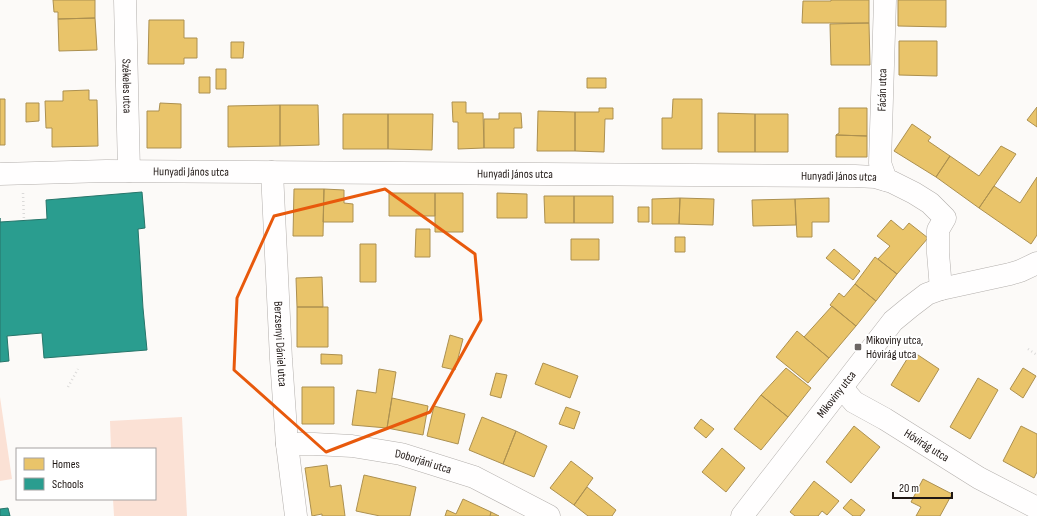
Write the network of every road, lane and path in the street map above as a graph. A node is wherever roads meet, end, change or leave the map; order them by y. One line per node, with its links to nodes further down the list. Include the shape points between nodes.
1 (125, 0): 3 (street, Székeles utca)
2 (884, 0): 6 (street, Fácán utca, via 880,163)
3 (129, 171): 4 (street, Hunyadi János utca); 5 (street, Hunyadi János utca)
4 (272, 172): 6 (street, Hunyadi János utca, via 855,176); 16 (street, Berzsenyi Dániel utca)
5 (0, 174)
6 (886, 180): 10 (street, Hunyadi János utca, via 919,196 945,218 938,230)
7 (23, 192): 8 (path)
8 (24, 221)
9 (1037, 263): 10 (street, Mikoviny utca, via 1010,274)
10 (941, 289): 15 (street, Mikoviny utca, via 927,294 893,321)
11 (1028, 349): 12 (path)
12 (1037, 355)
13 (78, 368): 14 (path)
14 (68, 387)
15 (842, 388): 17 (street, Hóvirág utca, via 854,402 979,478); 20 (street, Mikoviny utca)
16 (287, 444): 18 (street, Berzsenyi Dániel utca); 19 (street, Doborjáni utca, via 352,446 401,454 474,477)
17 (1037, 508)
18 (296, 516)
19 (549, 516)
20 (742, 516)

